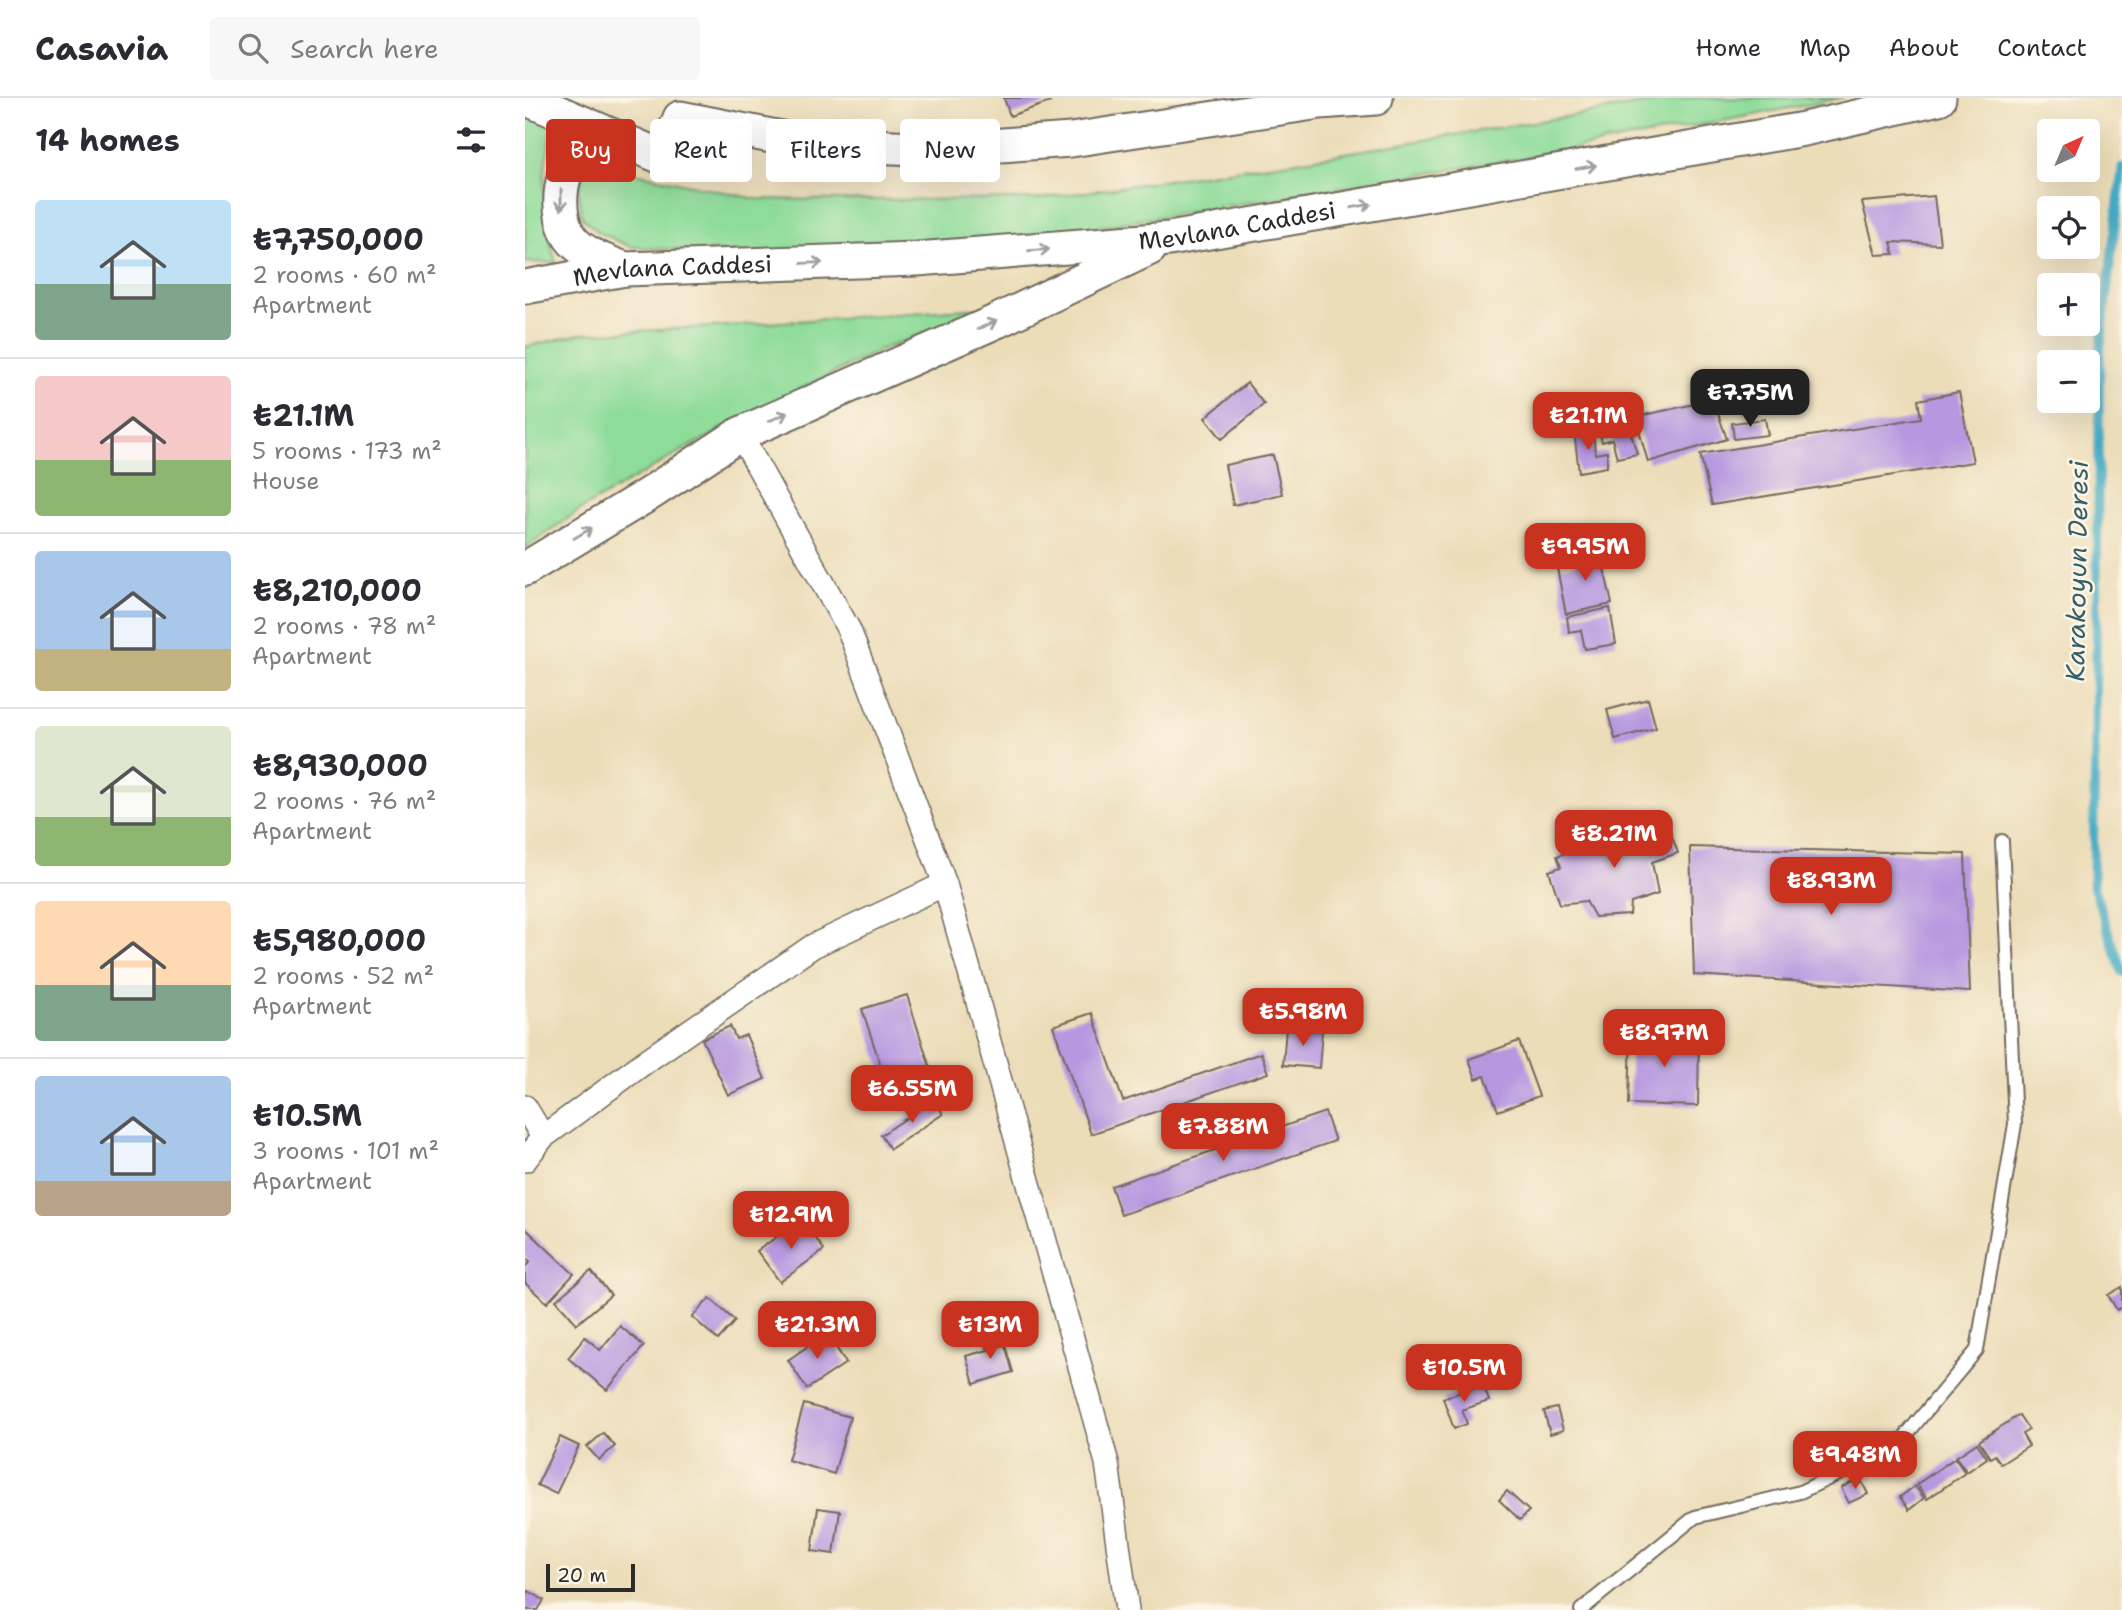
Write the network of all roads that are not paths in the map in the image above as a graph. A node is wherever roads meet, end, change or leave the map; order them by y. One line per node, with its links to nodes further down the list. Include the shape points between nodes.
1 (525, 98): 6 (main road)
2 (1376, 98): 4 (main road)
3 (1940, 98): 8 (main road, Mevlana Caddesi, one-way to 3, via 1804,129)
4 (1319, 100): 5 (main road, via 1071,140 947,149 812,144)
5 (752, 132)
6 (650, 152)
7 (650, 155): 9 (main road, one-way to 9, via 600,143 587,146 573,159 561,190 561,214 571,239 593,257)
8 (1169, 239): 9 (main road, Mevlana Caddesi, one-way to 8, via 917,259); 11 (main road, one-way to 8)
9 (625, 269): 10 (main road, Mevlana Caddesi)
10 (525, 287)
11 (740, 434): 12 (main road, one-way to 11); 14 (street, via 849,630)
12 (525, 569)
13 (2002, 841): 19 (lane, via 2014,1124 1977,1350 1897,1446 1800,1492 1695,1517)
14 (945, 884): 16 (street, via 813,946); 18 (street, via 1107,1464)
15 (525, 1107): 16 (street)
16 (543, 1137): 17 (street)
17 (525, 1160)
18 (1127, 1610)
19 (1581, 1610)

